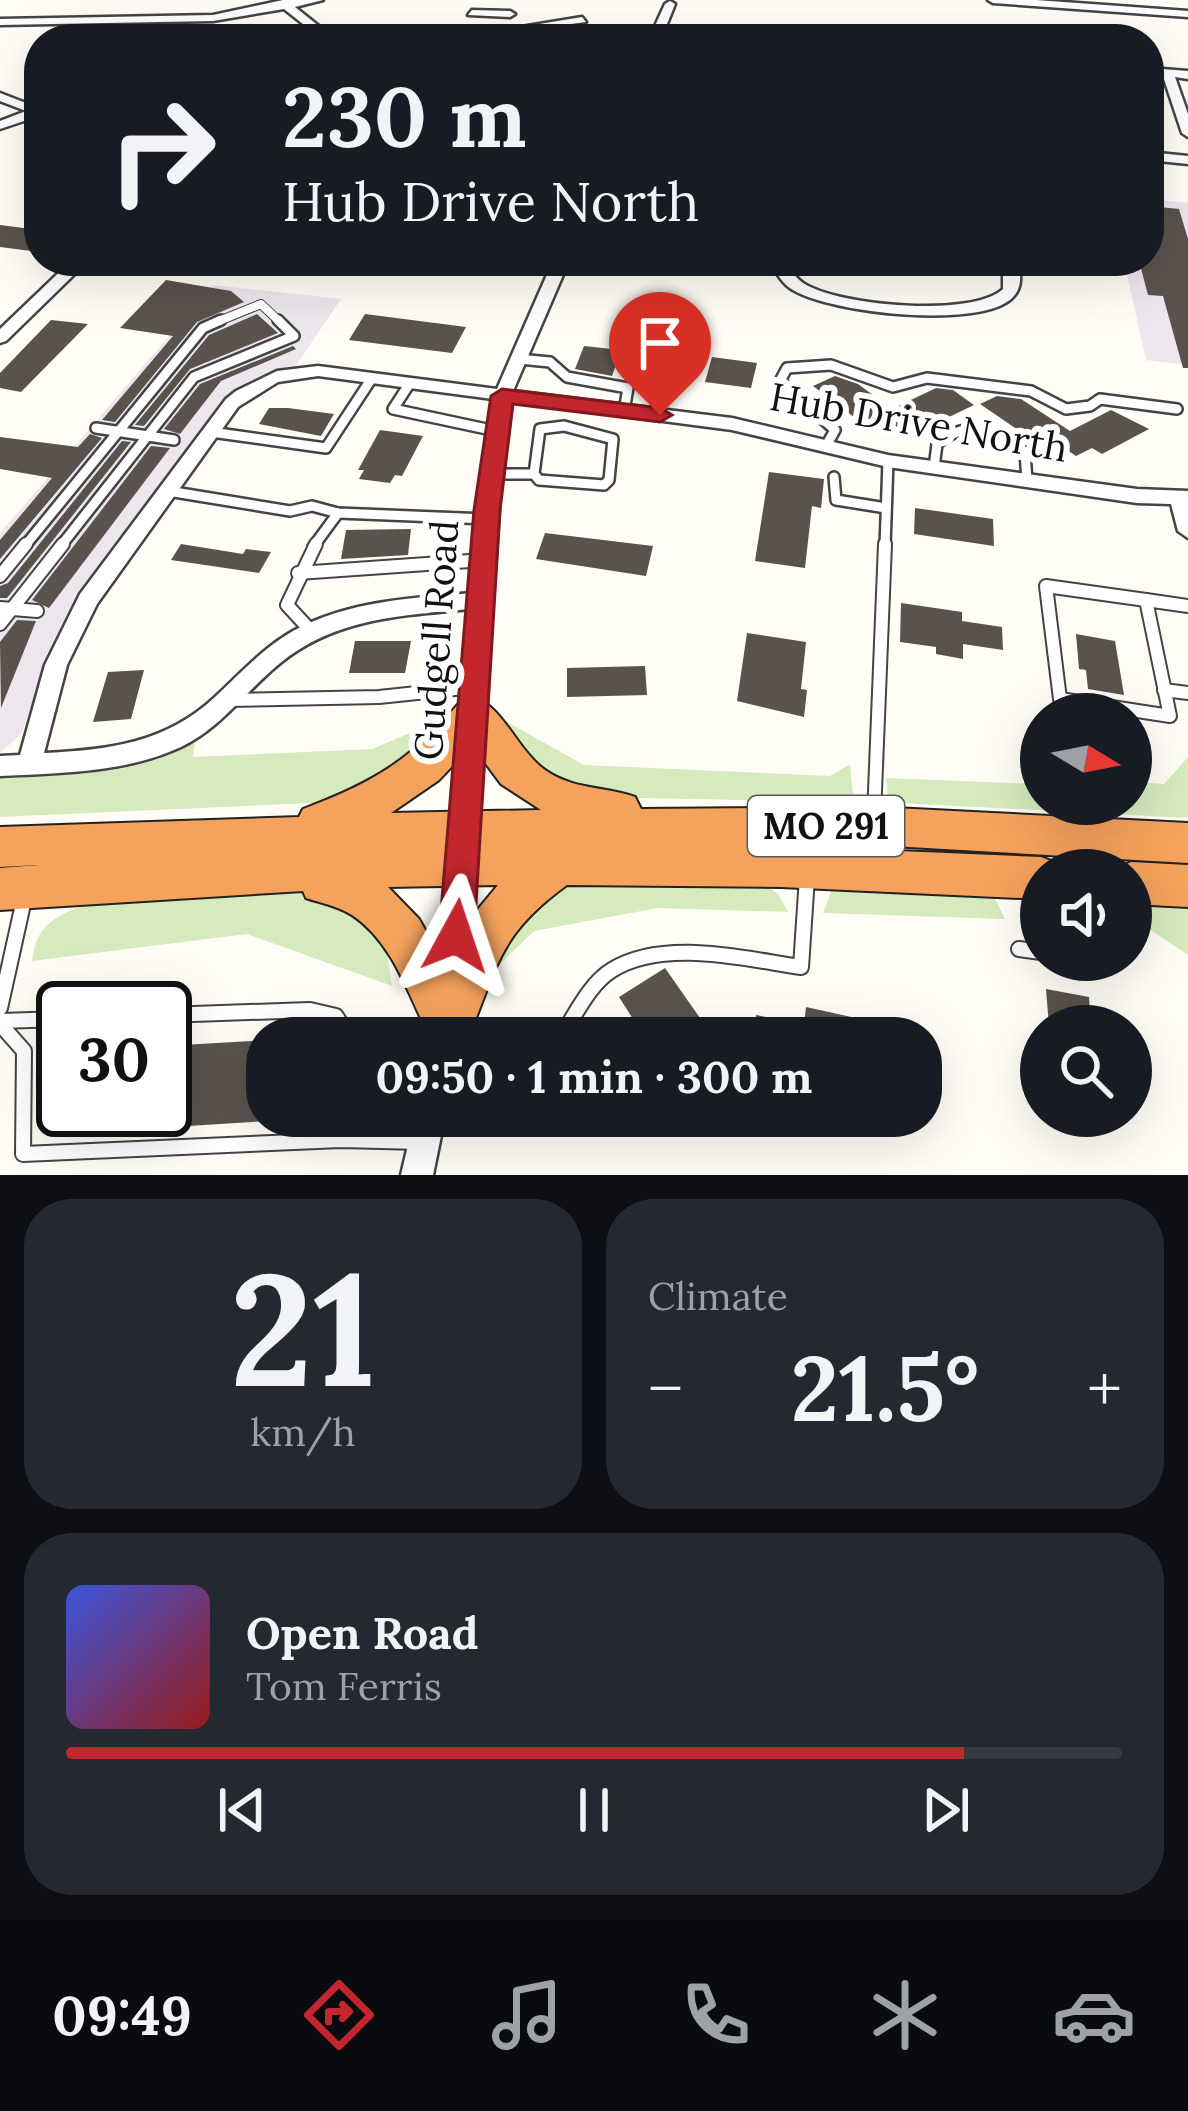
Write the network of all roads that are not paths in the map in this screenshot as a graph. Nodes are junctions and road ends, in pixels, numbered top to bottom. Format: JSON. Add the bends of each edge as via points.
{"nodes":[{"id":1,"x":318,"y":0,"type":"edge"},
{"id":2,"x":993,"y":0,"type":"edge"},
{"id":3,"x":283,"y":3,"type":"edge"},
{"id":4,"x":88,"y":4,"type":"dead end"},
{"id":5,"x":670,"y":4,"type":"dead end"},
{"id":6,"x":1147,"y":5,"type":"edge"},
{"id":7,"x":472,"y":13,"type":"dead end"},
{"id":8,"x":1188,"y":14,"type":"edge"},
{"id":9,"x":166,"y":19,"type":"junction"},
{"id":10,"x":582,"y":20,"type":"dead end"},
{"id":11,"x":75,"y":21,"type":"junction"},
{"id":12,"x":0,"y":22,"type":"edge"},
{"id":13,"x":162,"y":24,"type":"edge"},
{"id":14,"x":310,"y":24,"type":"edge"},
{"id":15,"x":517,"y":24,"type":"edge"},
{"id":16,"x":564,"y":24,"type":"edge"},
{"id":17,"x":662,"y":24,"type":"edge"},
{"id":18,"x":1164,"y":73,"type":"edge"},
{"id":19,"x":1168,"y":73,"type":"junction"},
{"id":20,"x":1188,"y":75,"type":"edge"},
{"id":21,"x":1188,"y":133,"type":"edge"},
{"id":22,"x":64,"y":276,"type":"edge"},
{"id":23,"x":555,"y":276,"type":"edge"},
{"id":24,"x":786,"y":276,"type":"edge"},
{"id":25,"x":1013,"y":276,"type":"edge"},
{"id":26,"x":0,"y":338,"type":"edge"},
{"id":27,"x":519,"y":358,"type":"junction"},
{"id":28,"x":372,"y":378,"type":"junction"},
{"id":29,"x":410,"y":383,"type":"junction"},
{"id":30,"x":502,"y":396,"type":"junction"},
{"id":31,"x":1177,"y":410,"type":"dead end"},
{"id":32,"x":624,"y":411,"type":"junction"},
{"id":33,"x":96,"y":428,"type":"dead end"},
{"id":34,"x":118,"y":431,"type":"junction"},
{"id":35,"x":496,"y":431,"type":"junction"},
{"id":36,"x":212,"y":432,"type":"junction"},
{"id":37,"x":147,"y":436,"type":"junction"},
{"id":38,"x":174,"y":440,"type":"dead end"},
{"id":39,"x":826,"y":446,"type":"junction"},
{"id":40,"x":888,"y":461,"type":"junction"},
{"id":41,"x":934,"y":468,"type":"junction"},
{"id":42,"x":533,"y":473,"type":"junction"},
{"id":43,"x":491,"y":474,"type":"junction"},
{"id":44,"x":834,"y":478,"type":"dead end"},
{"id":45,"x":1027,"y":481,"type":"junction"},
{"id":46,"x":168,"y":491,"type":"junction"},
{"id":47,"x":1184,"y":498,"type":"edge"},
{"id":48,"x":886,"y":508,"type":"junction"},
{"id":49,"x":338,"y":512,"type":"junction"},
{"id":50,"x":487,"y":519,"type":"junction"},
{"id":51,"x":1188,"y":531,"type":"edge"},
{"id":52,"x":484,"y":560,"type":"junction"},
{"id":53,"x":298,"y":573,"type":"junction"},
{"id":54,"x":0,"y":576,"type":"edge"},
{"id":55,"x":482,"y":600,"type":"junction"},
{"id":56,"x":1146,"y":600,"type":"junction"},
{"id":57,"x":1188,"y":606,"type":"edge"},
{"id":58,"x":5,"y":608,"type":"edge"},
{"id":59,"x":38,"y":611,"type":"dead end"},
{"id":60,"x":0,"y":624,"type":"edge"},
{"id":61,"x":312,"y":632,"type":"junction"},
{"id":62,"x":1164,"y":690,"type":"junction"},
{"id":63,"x":1188,"y":693,"type":"edge"},
{"id":64,"x":228,"y":700,"type":"junction"},
{"id":65,"x":476,"y":700,"type":"junction"},
{"id":66,"x":29,"y":764,"type":"junction"},
{"id":67,"x":0,"y":766,"type":"edge"},
{"id":68,"x":874,"y":826,"type":"junction"},
{"id":69,"x":766,"y":827,"type":"junction"},
{"id":70,"x":1188,"y":843,"type":"edge"},
{"id":71,"x":0,"y":847,"type":"edge"},
{"id":72,"x":463,"y":848,"type":"junction"},
{"id":73,"x":254,"y":856,"type":"junction"},
{"id":74,"x":554,"y":867,"type":"junction"},
{"id":75,"x":808,"y":868,"type":"junction"},
{"id":76,"x":1020,"y":877,"type":"edge"},
{"id":77,"x":13,"y":888,"type":"edge"},
{"id":78,"x":0,"y":1008,"type":"edge"},
{"id":79,"x":192,"y":1014,"type":"edge"},
{"id":80,"x":337,"y":1017,"type":"edge"},
{"id":81,"x":441,"y":1017,"type":"edge"},
{"id":82,"x":448,"y":1017,"type":"edge"},
{"id":83,"x":450,"y":1017,"type":"edge"},
{"id":84,"x":576,"y":1017,"type":"edge"},
{"id":85,"x":36,"y":1020,"type":"edge"},
{"id":86,"x":0,"y":1023,"type":"edge"},
{"id":87,"x":341,"y":1137,"type":"edge"},
{"id":88,"x":370,"y":1137,"type":"edge"},
{"id":89,"x":426,"y":1137,"type":"edge"},
{"id":90,"x":341,"y":1141,"type":"junction"},
{"id":91,"x":417,"y":1175,"type":"edge"}],
"edges":[{"from":1,"to":3,"type":"street"},
{"from":2,"to":6,"type":"street"},
{"from":3,"to":9,"type":"street","via":[[235,17]]},
{"from":3,"to":14,"type":"street"},
{"from":4,"to":11,"type":"street"},
{"from":5,"to":17,"type":"street"},
{"from":6,"to":8,"type":"street"},
{"from":7,"to":15,"type":"street","via":[[508,11]]},
{"from":9,"to":11,"type":"street"},
{"from":9,"to":13,"type":"street"},
{"from":10,"to":16,"type":"street"},
{"from":11,"to":12,"type":"street"},
{"from":18,"to":19,"type":"street"},
{"from":19,"to":20,"type":"street"},
{"from":19,"to":21,"type":"street"},
{"from":22,"to":26,"type":"street"},
{"from":23,"to":27,"type":"street","name":"Gudgell Road"},
{"from":24,"to":25,"type":"street","via":[[826,297],[957,311],[1004,298]]},
{"from":27,"to":30,"type":"street","name":"Gudgell Road"},
{"from":27,"to":32,"type":"lane","via":[[628,388]]},
{"from":28,"to":29,"type":"street","name":"Hub Drive North"},
{"from":28,"to":36,"type":"street","name":"Hub Drive North","via":[[319,371],[268,378],[232,404]]},
{"from":28,"to":36,"type":"lane","via":[[326,448]]},
{"from":29,"to":30,"type":"street","name":"Hub Drive North"},
{"from":29,"to":35,"type":"lane","via":[[393,409]]},
{"from":30,"to":32,"type":"street","name":"Hub Drive North"},
{"from":30,"to":35,"type":"street","name":"Gudgell Road"},
{"from":31,"to":39,"type":"lane","via":[[1100,399],[1066,409],[1031,391],[927,378],[893,387],[854,368],[787,368],[780,381],[835,430]]},
{"from":32,"to":39,"type":"street","name":"Hub Drive North"},
{"from":33,"to":34,"type":"lane"},
{"from":34,"to":37,"type":"lane"},
{"from":34,"to":37,"type":"lane","via":[[203,328],[261,304],[294,336],[194,377]]},
{"from":34,"to":54,"type":"lane"},
{"from":35,"to":43,"type":"street","name":"Gudgell Road"},
{"from":36,"to":46,"type":"street","name":"Hub Drive North"},
{"from":37,"to":38,"type":"lane"},
{"from":37,"to":58,"type":"lane"},
{"from":39,"to":40,"type":"street","name":"Hub Drive North"},
{"from":40,"to":41,"type":"street","name":"Hub Drive North"},
{"from":40,"to":48,"type":"lane"},
{"from":41,"to":45,"type":"street","name":"Hub Drive North"},
{"from":41,"to":45,"type":"lane","via":[[937,444],[971,427],[995,431],[1025,452]]},
{"from":42,"to":42,"type":"lane","via":[[540,429],[578,428],[613,440],[604,485]]},
{"from":42,"to":43,"type":"lane"},
{"from":43,"to":50,"type":"street","name":"Gudgell Road"},
{"from":44,"to":48,"type":"lane","via":[[836,500]]},
{"from":45,"to":47,"type":"street","name":"Hub Drive North"},
{"from":46,"to":49,"type":"lane"},
{"from":46,"to":66,"type":"street","name":"Hub Drive North","via":[[88,600],[56,665]]},
{"from":47,"to":51,"type":"street"},
{"from":48,"to":68,"type":"lane"},
{"from":49,"to":50,"type":"lane"},
{"from":49,"to":53,"type":"lane"},
{"from":50,"to":52,"type":"street","name":"Gudgell Road"},
{"from":52,"to":53,"type":"lane"},
{"from":52,"to":55,"type":"street","name":"Gudgell Road"},
{"from":53,"to":61,"type":"lane","via":[[287,605]]},
{"from":55,"to":61,"type":"street","via":[[367,610]]},
{"from":55,"to":65,"type":"street","name":"Gudgell Road"},
{"from":56,"to":57,"type":"lane"},
{"from":56,"to":62,"type":"lane"},
{"from":56,"to":62,"type":"lane","via":[[1046,586],[1060,699],[1170,716]]},
{"from":58,"to":59,"type":"lane"},
{"from":58,"to":60,"type":"lane"},
{"from":61,"to":64,"type":"street","via":[[274,655]]},
{"from":62,"to":63,"type":"lane"},
{"from":64,"to":65,"type":"lane"},
{"from":64,"to":66,"type":"street","via":[[174,740],[121,757]]},
{"from":65,"to":69,"type":"highway","via":[[515,773],[553,799]]},
{"from":65,"to":72,"type":"street","name":"Gudgell Road"},
{"from":65,"to":73,"type":"highway","via":[[423,772],[381,801]]},
{"from":66,"to":67,"type":"street"},
{"from":68,"to":69,"type":"highway","number":"MO 291"},
{"from":68,"to":70,"type":"highway","number":"MO 291"},
{"from":69,"to":72,"type":"highway","number":"MO 291"},
{"from":71,"to":73,"type":"highway","number":"MO 291"},
{"from":72,"to":73,"type":"highway","number":"MO 291"},
{"from":72,"to":74,"type":"highway","number":"MO 291"},
{"from":72,"to":82,"type":"street","name":"Gudgell Road"},
{"from":73,"to":77,"type":"highway","number":"MO 291"},
{"from":73,"to":81,"type":"highway","via":[[375,902],[408,940]]},
{"from":74,"to":75,"type":"highway","number":"MO 291"},
{"from":74,"to":83,"type":"highway","via":[[495,920],[460,978]]},
{"from":75,"to":76,"type":"highway","number":"MO 291"},
{"from":75,"to":84,"type":"lane","via":[[801,967],[667,955],[612,970]]},
{"from":77,"to":78,"type":"lane"},
{"from":79,"to":80,"type":"lane","via":[[310,1010]]},
{"from":85,"to":86,"type":"lane"},
{"from":86,"to":90,"type":"lane","via":[[24,1052],[23,1154]]},
{"from":87,"to":90,"type":"lane"},
{"from":88,"to":90,"type":"lane"},
{"from":89,"to":91,"type":"street"}]}
